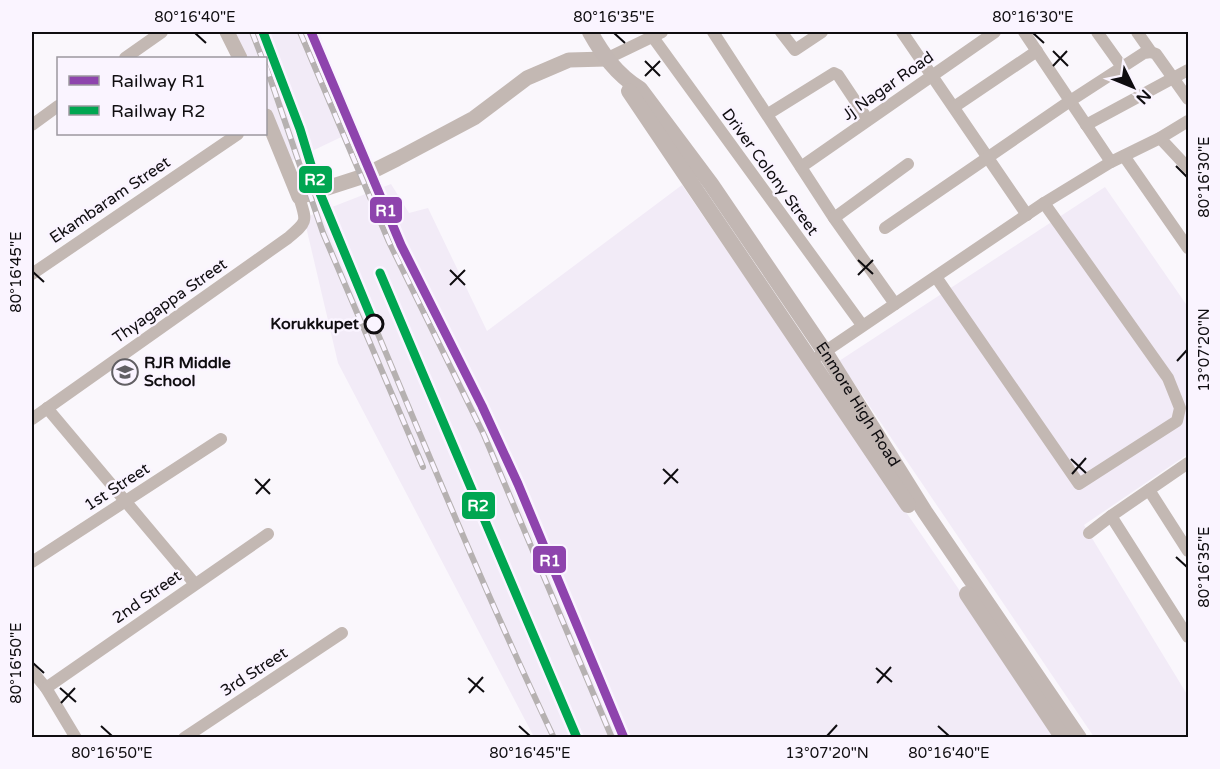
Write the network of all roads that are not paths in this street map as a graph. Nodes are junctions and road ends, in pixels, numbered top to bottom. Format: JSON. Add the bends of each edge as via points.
{"nodes":[{"id":1,"x":162,"y":32,"type":"edge"},
{"id":2,"x":227,"y":32,"type":"edge"},
{"id":3,"x":590,"y":32,"type":"edge"},
{"id":4,"x":713,"y":32,"type":"edge"},
{"id":5,"x":781,"y":32,"type":"edge"},
{"id":6,"x":822,"y":32,"type":"edge"},
{"id":7,"x":902,"y":32,"type":"edge"},
{"id":8,"x":995,"y":32,"type":"edge"},
{"id":9,"x":1024,"y":32,"type":"edge"},
{"id":10,"x":1137,"y":32,"type":"edge"},
{"id":11,"x":1102,"y":33,"type":"edge"},
{"id":12,"x":657,"y":34,"type":"edge"},
{"id":13,"x":979,"y":36,"type":"edge"},
{"id":14,"x":1037,"y":51,"type":"junction"},
{"id":15,"x":1150,"y":52,"type":"junction"},
{"id":16,"x":126,"y":57,"type":"edge"},
{"id":17,"x":240,"y":57,"type":"edge"},
{"id":18,"x":606,"y":59,"type":"junction"},
{"id":19,"x":1122,"y":67,"type":"junction"},
{"id":20,"x":1188,"y":70,"type":"edge"},
{"id":21,"x":932,"y":75,"type":"junction"},
{"id":22,"x":1174,"y":78,"type":"junction"},
{"id":23,"x":1188,"y":99,"type":"edge"},
{"id":24,"x":1070,"y":101,"type":"junction"},
{"id":25,"x":57,"y":107,"type":"edge"},
{"id":26,"x":954,"y":107,"type":"junction"},
{"id":27,"x":768,"y":114,"type":"junction"},
{"id":28,"x":267,"y":118,"type":"edge"},
{"id":29,"x":868,"y":120,"type":"junction"},
{"id":30,"x":1188,"y":121,"type":"edge"},
{"id":31,"x":32,"y":125,"type":"edge"},
{"id":32,"x":1086,"y":125,"type":"junction"},
{"id":33,"x":237,"y":135,"type":"edge"},
{"id":34,"x":1160,"y":138,"type":"junction"},
{"id":35,"x":1124,"y":156,"type":"junction"},
{"id":36,"x":987,"y":157,"type":"junction"},
{"id":37,"x":1111,"y":162,"type":"junction"},
{"id":38,"x":908,"y":164,"type":"dead end"},
{"id":39,"x":801,"y":167,"type":"junction"},
{"id":40,"x":1188,"y":168,"type":"edge"},
{"id":41,"x":299,"y":197,"type":"junction"},
{"id":42,"x":1044,"y":203,"type":"junction"},
{"id":43,"x":1028,"y":215,"type":"junction"},
{"id":44,"x":834,"y":218,"type":"junction"},
{"id":45,"x":885,"y":228,"type":"dead end"},
{"id":46,"x":1188,"y":248,"type":"edge"},
{"id":47,"x":32,"y":274,"type":"edge"},
{"id":48,"x":936,"y":277,"type":"junction"},
{"id":49,"x":895,"y":304,"type":"junction"},
{"id":50,"x":862,"y":325,"type":"junction"},
{"id":51,"x":818,"y":357,"type":"junction"},
{"id":52,"x":47,"y":408,"type":"junction"},
{"id":53,"x":32,"y":419,"type":"edge"},
{"id":54,"x":221,"y":439,"type":"dead end"},
{"id":55,"x":1188,"y":466,"type":"edge"},
{"id":56,"x":1149,"y":490,"type":"junction"},
{"id":57,"x":126,"y":500,"type":"junction"},
{"id":58,"x":1111,"y":516,"type":"junction"},
{"id":59,"x":1089,"y":533,"type":"dead end"},
{"id":60,"x":268,"y":534,"type":"dead end"},
{"id":61,"x":1188,"y":551,"type":"edge"},
{"id":62,"x":32,"y":562,"type":"edge"},
{"id":63,"x":195,"y":584,"type":"junction"},
{"id":64,"x":342,"y":633,"type":"dead end"},
{"id":65,"x":1188,"y":638,"type":"edge"},
{"id":66,"x":32,"y":671,"type":"edge"},
{"id":67,"x":45,"y":688,"type":"junction"},
{"id":68,"x":76,"y":738,"type":"edge"},
{"id":69,"x":184,"y":738,"type":"edge"},
{"id":70,"x":1063,"y":738,"type":"edge"},
{"id":71,"x":1079,"y":738,"type":"edge"}],
"edges":[{"from":1,"to":16,"type":"street"},
{"from":2,"to":17,"type":"street"},
{"from":3,"to":18,"type":"main road","name":"Enmore High Road"},
{"from":4,"to":27,"type":"street"},
{"from":5,"to":6,"type":"street","via":[[795,50]]},
{"from":7,"to":21,"type":"street"},
{"from":8,"to":13,"type":"street","name":"Jj Nagar Road"},
{"from":9,"to":14,"type":"street"},
{"from":10,"to":15,"type":"street"},
{"from":11,"to":19,"type":"street"},
{"from":12,"to":18,"type":"street"},
{"from":12,"to":50,"type":"street","name":"Driver Colony Street","via":[[804,249]]},
{"from":13,"to":21,"type":"street","name":"Jj Nagar Road"},
{"from":14,"to":24,"type":"street"},
{"from":14,"to":26,"type":"street"},
{"from":15,"to":19,"type":"street"},
{"from":15,"to":22,"type":"street","via":[[1156,54]]},
{"from":18,"to":41,"type":"street","via":[[569,60],[527,78],[474,118],[397,159],[361,177]]},
{"from":18,"to":51,"type":"main road","name":"Enmore High Road","via":[[625,80],[629,93]]},
{"from":19,"to":24,"type":"street"},
{"from":20,"to":22,"type":"street"},
{"from":21,"to":26,"type":"street"},
{"from":21,"to":29,"type":"street","name":"Jj Nagar Road"},
{"from":22,"to":23,"type":"street"},
{"from":22,"to":32,"type":"street"},
{"from":24,"to":32,"type":"street"},
{"from":24,"to":36,"type":"street"},
{"from":25,"to":31,"type":"street"},
{"from":26,"to":36,"type":"street"},
{"from":27,"to":29,"type":"street","via":[[834,73]]},
{"from":27,"to":39,"type":"street"},
{"from":28,"to":41,"type":"street"},
{"from":29,"to":39,"type":"street","name":"Jj Nagar Road"},
{"from":30,"to":34,"type":"street"},
{"from":32,"to":37,"type":"street"},
{"from":33,"to":47,"type":"street","name":"Ekambaram Street"},
{"from":34,"to":35,"type":"street"},
{"from":34,"to":40,"type":"street"},
{"from":35,"to":37,"type":"street"},
{"from":35,"to":46,"type":"street"},
{"from":36,"to":43,"type":"street"},
{"from":36,"to":45,"type":"street"},
{"from":37,"to":42,"type":"street"},
{"from":38,"to":44,"type":"street"},
{"from":39,"to":44,"type":"street"},
{"from":41,"to":52,"type":"street","name":"Thyagappa Street","via":[[305,218],[303,225],[288,238]]},
{"from":42,"to":43,"type":"street"},
{"from":42,"to":48,"type":"street","via":[[1168,378],[1180,408],[1177,421],[1079,484]]},
{"from":43,"to":48,"type":"street"},
{"from":44,"to":49,"type":"street"},
{"from":48,"to":49,"type":"street"},
{"from":49,"to":50,"type":"street"},
{"from":50,"to":51,"type":"street"},
{"from":51,"to":70,"type":"main road","name":"Enmore High Road"},
{"from":51,"to":71,"type":"main road","name":"Enmore High Road"},
{"from":52,"to":53,"type":"street","name":"Thyagappa Street"},
{"from":52,"to":57,"type":"street"},
{"from":54,"to":57,"type":"street","name":"1st Street"},
{"from":55,"to":56,"type":"street"},
{"from":56,"to":58,"type":"street"},
{"from":56,"to":61,"type":"street"},
{"from":57,"to":62,"type":"street","name":"1st Street"},
{"from":57,"to":63,"type":"street"},
{"from":58,"to":59,"type":"street"},
{"from":58,"to":65,"type":"street"},
{"from":60,"to":63,"type":"street","name":"2nd Street"},
{"from":63,"to":67,"type":"street","name":"2nd Street"},
{"from":64,"to":69,"type":"street","name":"3rd Street"},
{"from":66,"to":67,"type":"street"},
{"from":67,"to":68,"type":"street"}]}
